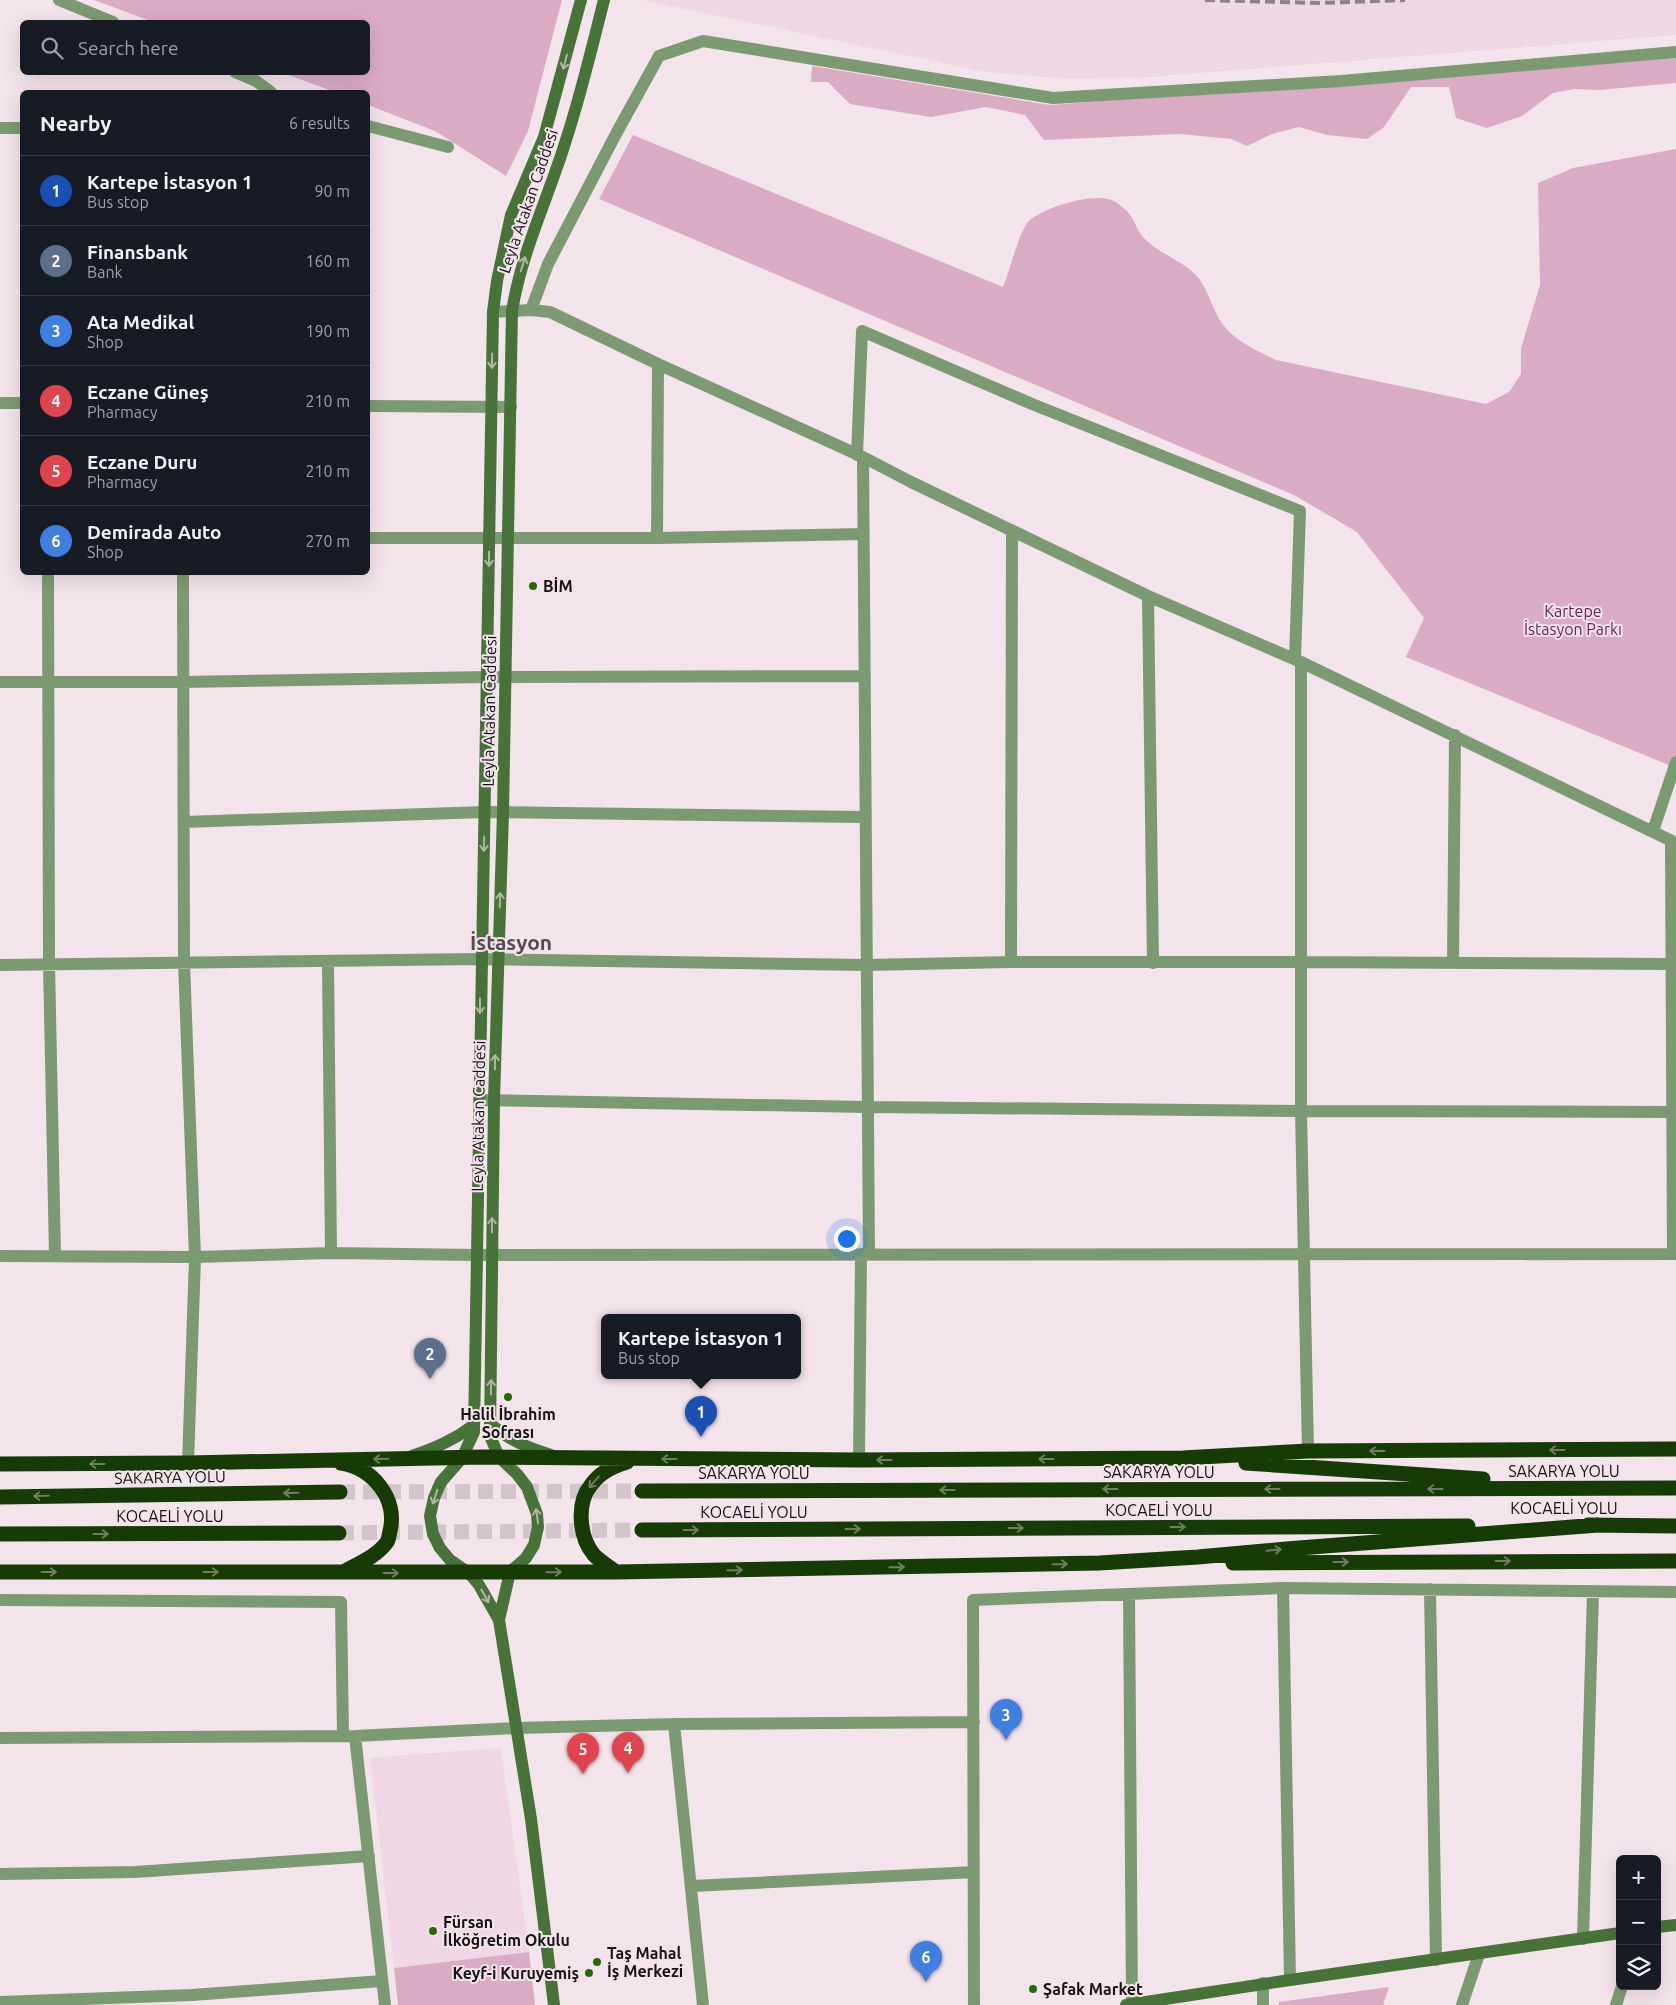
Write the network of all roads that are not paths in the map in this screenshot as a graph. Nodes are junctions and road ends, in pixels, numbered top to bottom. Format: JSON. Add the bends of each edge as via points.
{"nodes":[{"id":1,"x":59,"y":0,"type":"edge"},
{"id":2,"x":581,"y":0,"type":"edge"},
{"id":3,"x":604,"y":0,"type":"edge"},
{"id":4,"x":109,"y":20,"type":"edge"},
{"id":5,"x":1676,"y":52,"type":"edge"},
{"id":6,"x":242,"y":75,"type":"edge"},
{"id":7,"x":268,"y":90,"type":"edge"},
{"id":8,"x":370,"y":127,"type":"edge"},
{"id":9,"x":0,"y":128,"type":"edge"},
{"id":10,"x":20,"y":128,"type":"edge"},
{"id":11,"x":448,"y":147,"type":"dead end"},
{"id":12,"x":531,"y":310,"type":"junction"},
{"id":13,"x":512,"y":311,"type":"junction"},
{"id":14,"x":493,"y":312,"type":"junction"},
{"id":15,"x":658,"y":364,"type":"junction"},
{"id":16,"x":0,"y":403,"type":"edge"},
{"id":17,"x":20,"y":403,"type":"edge"},
{"id":18,"x":370,"y":406,"type":"edge"},
{"id":19,"x":492,"y":407,"type":"junction"},
{"id":20,"x":511,"y":407,"type":"junction"},
{"id":21,"x":860,"y":456,"type":"junction"},
{"id":22,"x":1012,"y":531,"type":"junction"},
{"id":23,"x":863,"y":534,"type":"junction"},
{"id":24,"x":489,"y":537,"type":"junction"},
{"id":25,"x":509,"y":537,"type":"junction"},
{"id":26,"x":370,"y":538,"type":"edge"},
{"id":27,"x":657,"y":538,"type":"junction"},
{"id":28,"x":48,"y":575,"type":"edge"},
{"id":29,"x":183,"y":575,"type":"edge"},
{"id":30,"x":1148,"y":596,"type":"junction"},
{"id":31,"x":1298,"y":661,"type":"junction"},
{"id":32,"x":864,"y":676,"type":"junction"},
{"id":33,"x":488,"y":677,"type":"junction"},
{"id":34,"x":506,"y":677,"type":"junction"},
{"id":35,"x":0,"y":682,"type":"edge"},
{"id":36,"x":49,"y":682,"type":"junction"},
{"id":37,"x":183,"y":682,"type":"junction"},
{"id":38,"x":1454,"y":735,"type":"junction"},
{"id":39,"x":1676,"y":762,"type":"edge"},
{"id":40,"x":485,"y":812,"type":"junction"},
{"id":41,"x":503,"y":813,"type":"junction"},
{"id":42,"x":865,"y":817,"type":"junction"},
{"id":43,"x":184,"y":822,"type":"junction"},
{"id":44,"x":1653,"y":831,"type":"junction"},
{"id":45,"x":1674,"y":842,"type":"edge"},
{"id":46,"x":480,"y":959,"type":"junction"},
{"id":47,"x":498,"y":960,"type":"junction"},
{"id":48,"x":328,"y":962,"type":"junction"},
{"id":49,"x":1010,"y":962,"type":"junction"},
{"id":50,"x":1301,"y":962,"type":"junction"},
{"id":51,"x":184,"y":963,"type":"junction"},
{"id":52,"x":1153,"y":963,"type":"junction"},
{"id":53,"x":1453,"y":963,"type":"junction"},
{"id":54,"x":50,"y":964,"type":"junction"},
{"id":55,"x":1671,"y":964,"type":"junction"},
{"id":56,"x":0,"y":965,"type":"edge"},
{"id":57,"x":866,"y":965,"type":"junction"},
{"id":58,"x":479,"y":1100,"type":"junction"},
{"id":59,"x":494,"y":1100,"type":"junction"},
{"id":60,"x":867,"y":1107,"type":"junction"},
{"id":61,"x":1301,"y":1111,"type":"junction"},
{"id":62,"x":1672,"y":1112,"type":"junction"},
{"id":63,"x":331,"y":1253,"type":"junction"},
{"id":64,"x":865,"y":1254,"type":"junction"},
{"id":65,"x":1304,"y":1254,"type":"junction"},
{"id":66,"x":1675,"y":1254,"type":"edge"},
{"id":67,"x":476,"y":1255,"type":"junction"},
{"id":68,"x":492,"y":1255,"type":"junction"},
{"id":69,"x":0,"y":1256,"type":"edge"},
{"id":70,"x":55,"y":1256,"type":"junction"},
{"id":71,"x":195,"y":1257,"type":"junction"},
{"id":72,"x":474,"y":1429,"type":"junction"},
{"id":73,"x":490,"y":1430,"type":"junction"},
{"id":74,"x":1676,"y":1449,"type":"edge"},
{"id":75,"x":1587,"y":1450,"type":"junction"},
{"id":76,"x":1308,"y":1452,"type":"junction"},
{"id":77,"x":499,"y":1457,"type":"junction"},
{"id":78,"x":1676,"y":1457,"type":"edge"},
{"id":79,"x":404,"y":1458,"type":"junction"},
{"id":80,"x":462,"y":1458,"type":"junction"},
{"id":81,"x":561,"y":1458,"type":"junction"},
{"id":82,"x":1182,"y":1458,"type":"junction"},
{"id":83,"x":636,"y":1459,"type":"junction"},
{"id":84,"x":315,"y":1460,"type":"junction"},
{"id":85,"x":859,"y":1460,"type":"junction"},
{"id":86,"x":188,"y":1463,"type":"junction"},
{"id":87,"x":0,"y":1464,"type":"edge"},
{"id":88,"x":1609,"y":1488,"type":"junction"},
{"id":89,"x":1676,"y":1488,"type":"edge"},
{"id":90,"x":642,"y":1491,"type":"tunnel mouth"},
{"id":91,"x":340,"y":1492,"type":"tunnel mouth"},
{"id":92,"x":0,"y":1497,"type":"edge"},
{"id":93,"x":1598,"y":1525,"type":"junction"},
{"id":94,"x":1676,"y":1526,"type":"edge"},
{"id":95,"x":642,"y":1530,"type":"tunnel mouth"},
{"id":96,"x":340,"y":1533,"type":"tunnel mouth"},
{"id":97,"x":0,"y":1534,"type":"edge"},
{"id":98,"x":1676,"y":1560,"type":"edge"},
{"id":99,"x":1099,"y":1563,"type":"junction"},
{"id":100,"x":0,"y":1572,"type":"edge"},
{"id":101,"x":342,"y":1572,"type":"junction"},
{"id":102,"x":510,"y":1572,"type":"junction"},
{"id":103,"x":616,"y":1572,"type":"junction"},
{"id":104,"x":469,"y":1573,"type":"junction"},
{"id":105,"x":1284,"y":1588,"type":"junction"},
{"id":106,"x":1430,"y":1589,"type":"junction"},
{"id":107,"x":1593,"y":1592,"type":"junction"},
{"id":108,"x":1676,"y":1592,"type":"edge"},
{"id":109,"x":1129,"y":1594,"type":"junction"},
{"id":110,"x":0,"y":1600,"type":"edge"},
{"id":111,"x":499,"y":1620,"type":"junction"},
{"id":112,"x":974,"y":1722,"type":"junction"},
{"id":113,"x":674,"y":1724,"type":"junction"},
{"id":114,"x":517,"y":1728,"type":"junction"},
{"id":115,"x":349,"y":1736,"type":"junction"},
{"id":116,"x":0,"y":1738,"type":"edge"},
{"id":117,"x":369,"y":1856,"type":"junction"},
{"id":118,"x":974,"y":1872,"type":"junction"},
{"id":119,"x":0,"y":1874,"type":"edge"},
{"id":120,"x":692,"y":1886,"type":"junction"},
{"id":121,"x":1676,"y":1925,"type":"edge"},
{"id":122,"x":1661,"y":1927,"type":"edge"},
{"id":123,"x":1616,"y":1934,"type":"edge"},
{"id":124,"x":1583,"y":1939,"type":"junction"},
{"id":125,"x":1479,"y":1954,"type":"junction"},
{"id":126,"x":1436,"y":1960,"type":"junction"},
{"id":127,"x":1290,"y":1980,"type":"junction"},
{"id":128,"x":382,"y":1981,"type":"junction"},
{"id":129,"x":1263,"y":1983,"type":"junction"},
{"id":130,"x":1621,"y":1990,"type":"edge"},
{"id":131,"x":0,"y":2002,"type":"edge"},
{"id":132,"x":1129,"y":2004,"type":"edge"},
{"id":133,"x":385,"y":2005,"type":"edge"},
{"id":134,"x":554,"y":2005,"type":"edge"},
{"id":135,"x":703,"y":2005,"type":"edge"},
{"id":136,"x":974,"y":2005,"type":"edge"},
{"id":137,"x":1262,"y":2005,"type":"edge"},
{"id":138,"x":1462,"y":2005,"type":"edge"},
{"id":139,"x":1616,"y":2005,"type":"edge"}],
"edges":[{"from":1,"to":4,"type":"street"},
{"from":2,"to":14,"type":"main road","name":"Leyla Atakan Caddesi","one_way":true,"via":[[544,137],[511,215],[496,281]]},
{"from":13,"to":3,"type":"main road","name":"Leyla Atakan Caddesi","one_way":true,"via":[[534,227],[566,141]]},
{"from":5,"to":12,"type":"street","via":[[1341,81],[1053,98],[703,40],[660,56],[616,132],[548,264]]},
{"from":6,"to":7,"type":"street"},
{"from":8,"to":11,"type":"street"},
{"from":9,"to":10,"type":"street"},
{"from":12,"to":13,"type":"street"},
{"from":12,"to":15,"type":"street","via":[[550,312]]},
{"from":13,"to":14,"type":"street"},
{"from":13,"to":20,"type":"main road","name":"Leyla Atakan Caddesi"},
{"from":14,"to":19,"type":"main road","name":"Leyla Atakan Caddesi","one_way":true},
{"from":15,"to":21,"type":"street"},
{"from":15,"to":27,"type":"street"},
{"from":16,"to":17,"type":"street"},
{"from":18,"to":19,"type":"street"},
{"from":19,"to":20,"type":"street"},
{"from":19,"to":24,"type":"main road","name":"Leyla Atakan Caddesi"},
{"from":20,"to":25,"type":"main road","name":"Leyla Atakan Caddesi"},
{"from":21,"to":22,"type":"street"},
{"from":21,"to":23,"type":"street"},
{"from":21,"to":31,"type":"street","via":[[862,331],[1032,404],[1300,511]]},
{"from":22,"to":30,"type":"street"},
{"from":22,"to":49,"type":"street"},
{"from":23,"to":27,"type":"street"},
{"from":23,"to":32,"type":"street"},
{"from":24,"to":25,"type":"street"},
{"from":24,"to":26,"type":"street"},
{"from":24,"to":33,"type":"main road","name":"Leyla Atakan Caddesi","one_way":true},
{"from":25,"to":27,"type":"street"},
{"from":25,"to":34,"type":"main road","name":"Leyla Atakan Caddesi"},
{"from":28,"to":36,"type":"street"},
{"from":29,"to":37,"type":"street"},
{"from":30,"to":31,"type":"street"},
{"from":30,"to":52,"type":"street"},
{"from":31,"to":38,"type":"street"},
{"from":31,"to":50,"type":"street"},
{"from":32,"to":34,"type":"street"},
{"from":32,"to":42,"type":"street"},
{"from":33,"to":34,"type":"street"},
{"from":33,"to":37,"type":"street"},
{"from":33,"to":40,"type":"main road","name":"Leyla Atakan Caddesi"},
{"from":34,"to":41,"type":"main road","name":"Leyla Atakan Caddesi"},
{"from":35,"to":36,"type":"street"},
{"from":36,"to":37,"type":"street"},
{"from":36,"to":54,"type":"street"},
{"from":37,"to":43,"type":"street"},
{"from":38,"to":44,"type":"street"},
{"from":38,"to":53,"type":"street"},
{"from":39,"to":44,"type":"street"},
{"from":40,"to":41,"type":"street"},
{"from":40,"to":43,"type":"street"},
{"from":40,"to":46,"type":"main road","name":"Leyla Atakan Caddesi","one_way":true},
{"from":41,"to":42,"type":"street"},
{"from":47,"to":41,"type":"main road","name":"Leyla Atakan Caddesi","one_way":true},
{"from":42,"to":57,"type":"street"},
{"from":43,"to":51,"type":"street"},
{"from":44,"to":45,"type":"street"},
{"from":45,"to":55,"type":"street"},
{"from":46,"to":47,"type":"street"},
{"from":46,"to":48,"type":"street"},
{"from":46,"to":58,"type":"main road","name":"Leyla Atakan Caddesi","one_way":true},
{"from":47,"to":57,"type":"street"},
{"from":59,"to":47,"type":"main road","name":"Leyla Atakan Caddesi","one_way":true},
{"from":48,"to":51,"type":"street"},
{"from":48,"to":63,"type":"street"},
{"from":49,"to":52,"type":"street"},
{"from":49,"to":57,"type":"street"},
{"from":50,"to":52,"type":"street"},
{"from":50,"to":53,"type":"street"},
{"from":50,"to":61,"type":"street"},
{"from":51,"to":54,"type":"street"},
{"from":51,"to":71,"type":"street"},
{"from":53,"to":55,"type":"street"},
{"from":54,"to":56,"type":"street"},
{"from":54,"to":70,"type":"street"},
{"from":55,"to":62,"type":"street"},
{"from":57,"to":60,"type":"street"},
{"from":58,"to":59,"type":"street"},
{"from":58,"to":67,"type":"main road","name":"Leyla Atakan Caddesi"},
{"from":59,"to":60,"type":"street"},
{"from":68,"to":59,"type":"main road","name":"Leyla Atakan Caddesi","one_way":true},
{"from":60,"to":61,"type":"street"},
{"from":60,"to":64,"type":"street"},
{"from":61,"to":62,"type":"street"},
{"from":61,"to":65,"type":"street"},
{"from":62,"to":66,"type":"street"},
{"from":63,"to":67,"type":"street"},
{"from":63,"to":71,"type":"street"},
{"from":64,"to":65,"type":"street"},
{"from":64,"to":68,"type":"street"},
{"from":64,"to":85,"type":"street"},
{"from":65,"to":66,"type":"street"},
{"from":65,"to":76,"type":"street"},
{"from":67,"to":68,"type":"street"},
{"from":67,"to":72,"type":"main road","name":"Leyla Atakan Caddesi"},
{"from":73,"to":68,"type":"main road","name":"Leyla Atakan Caddesi","one_way":true},
{"from":69,"to":70,"type":"street"},
{"from":70,"to":71,"type":"street"},
{"from":71,"to":86,"type":"street"},
{"from":72,"to":79,"type":"main road","via":[[439,1447]]},
{"from":72,"to":80,"type":"main road"},
{"from":73,"to":77,"type":"main road"},
{"from":73,"to":81,"type":"main road","via":[[522,1446]]},
{"from":74,"to":75,"type":"highway"},
{"from":75,"to":76,"type":"highway","one_way":true},
{"from":75,"to":78,"type":"highway"},
{"from":76,"to":82,"type":"highway"},
{"from":77,"to":80,"type":"highway"},
{"from":77,"to":81,"type":"highway"},
{"from":102,"to":77,"type":"main road","one_way":true,"via":[[526,1558],[534,1545],[537,1514],[527,1487]]},
{"from":79,"to":80,"type":"highway"},
{"from":79,"to":84,"type":"highway","one_way":true},
{"from":80,"to":104,"type":"main road","one_way":true,"via":[[441,1482],[430,1516],[433,1534],[440,1548],[450,1560]]},
{"from":81,"to":83,"type":"highway"},
{"from":82,"to":85,"type":"highway","one_way":true},
{"from":82,"to":88,"type":"highway"},
{"from":85,"to":83,"type":"highway","one_way":true},
{"from":83,"to":103,"type":"highway","one_way":true,"via":[[612,1467],[597,1477],[584,1497],[582,1526],[587,1542],[594,1555]]},
{"from":84,"to":86,"type":"highway"},
{"from":84,"to":101,"type":"highway","via":[[350,1464],[382,1487],[389,1500],[392,1524],[388,1540],[368,1560]]},
{"from":86,"to":87,"type":"highway","one_way":true},
{"from":88,"to":89,"type":"highway","name":"SAKARYA YOLU"},
{"from":88,"to":90,"type":"highway","name":"SAKARYA YOLU","one_way":true},
{"from":91,"to":92,"type":"highway","name":"SAKARYA YOLU","one_way":true},
{"from":93,"to":94,"type":"highway","name":"KOCAELİ YOLU"},
{"from":95,"to":93,"type":"highway","name":"KOCAELİ YOLU","one_way":true},
{"from":99,"to":93,"type":"highway","one_way":true},
{"from":97,"to":96,"type":"highway","name":"KOCAELİ YOLU","one_way":true},
{"from":99,"to":98,"type":"highway","one_way":true},
{"from":103,"to":99,"type":"highway","one_way":true},
{"from":100,"to":101,"type":"highway","one_way":true},
{"from":101,"to":104,"type":"highway","one_way":true},
{"from":102,"to":103,"type":"highway","one_way":true},
{"from":102,"to":104,"type":"highway"},
{"from":102,"to":111,"type":"main road"},
{"from":104,"to":111,"type":"main road","one_way":true,"via":[[479,1584]]},
{"from":105,"to":106,"type":"street"},
{"from":105,"to":109,"type":"street"},
{"from":105,"to":127,"type":"street"},
{"from":106,"to":107,"type":"street"},
{"from":106,"to":126,"type":"street"},
{"from":107,"to":108,"type":"street"},
{"from":107,"to":124,"type":"street"},
{"from":109,"to":112,"type":"street","via":[[973,1600]]},
{"from":109,"to":132,"type":"street"},
{"from":110,"to":115,"type":"street","via":[[341,1602]]},
{"from":111,"to":114,"type":"main road"},
{"from":112,"to":113,"type":"street"},
{"from":112,"to":118,"type":"street"},
{"from":113,"to":114,"type":"street"},
{"from":113,"to":120,"type":"street"},
{"from":114,"to":115,"type":"street"},
{"from":114,"to":134,"type":"main road"},
{"from":115,"to":116,"type":"street"},
{"from":115,"to":117,"type":"street"},
{"from":117,"to":119,"type":"street","via":[[134,1872]]},
{"from":117,"to":128,"type":"street"},
{"from":118,"to":120,"type":"street"},
{"from":118,"to":136,"type":"street"},
{"from":120,"to":135,"type":"street"},
{"from":121,"to":122,"type":"main road"},
{"from":123,"to":124,"type":"main road"},
{"from":124,"to":125,"type":"main road"},
{"from":125,"to":126,"type":"main road"},
{"from":125,"to":138,"type":"street"},
{"from":126,"to":127,"type":"main road"},
{"from":127,"to":129,"type":"main road"},
{"from":128,"to":131,"type":"street","via":[[192,1994]]},
{"from":128,"to":133,"type":"street"},
{"from":129,"to":132,"type":"main road"},
{"from":129,"to":137,"type":"street"},
{"from":130,"to":139,"type":"street"}]}
